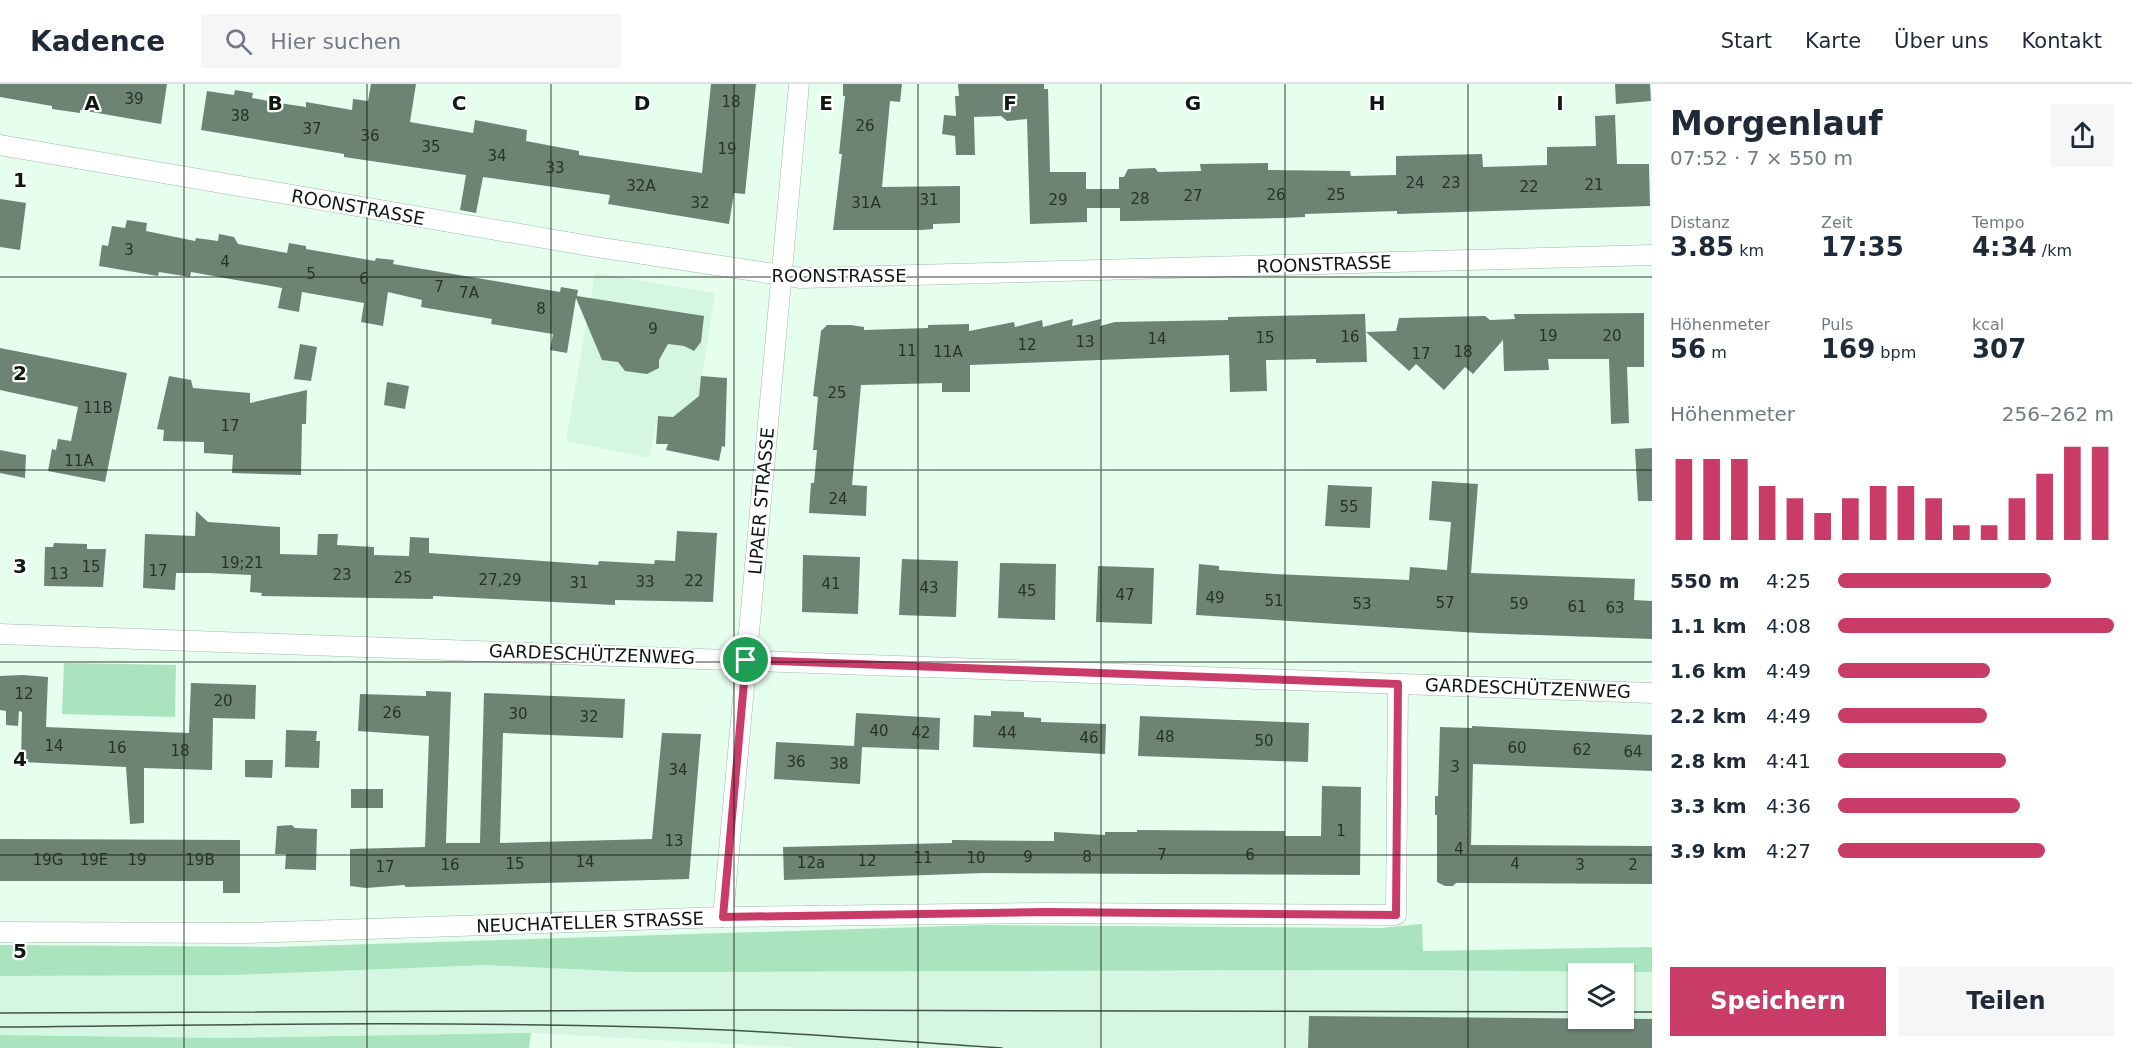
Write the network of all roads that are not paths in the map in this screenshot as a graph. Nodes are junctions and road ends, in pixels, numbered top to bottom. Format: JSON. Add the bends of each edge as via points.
{"nodes":[{"id":1,"x":799,"y":84,"type":"edge"},
{"id":2,"x":0,"y":145,"type":"edge"},
{"id":3,"x":1652,"y":255,"type":"edge"},
{"id":4,"x":782,"y":276,"type":"junction"},
{"id":5,"x":0,"y":634,"type":"edge"},
{"id":6,"x":746,"y":660,"type":"junction"},
{"id":7,"x":1398,"y":684,"type":"junction"},
{"id":8,"x":1652,"y":693,"type":"edge"},
{"id":9,"x":723,"y":917,"type":"junction"},
{"id":10,"x":0,"y":932,"type":"edge"}],
"edges":[{"from":1,"to":4,"type":"street","name":"LIPAER STRASSE"},
{"from":2,"to":4,"type":"street","name":"ROONSTRASSE"},
{"from":3,"to":4,"type":"street","name":"ROONSTRASSE","via":[[801,279]]},
{"from":4,"to":6,"type":"street","name":"LIPAER STRASSE"},
{"from":5,"to":6,"type":"street","name":"GARDESCHÜTZENWEG"},
{"from":6,"to":7,"type":"street","name":"GARDESCHÜTZENWEG"},
{"from":6,"to":9,"type":"street","name":"LIPAER STRASSE"},
{"from":7,"to":8,"type":"street","name":"GARDESCHÜTZENWEG"},
{"from":7,"to":9,"type":"street","name":"NEUCHATELLER STRASSE","via":[[1396,915],[1045,912]]},
{"from":9,"to":10,"type":"street","name":"NEUCHATELLER STRASSE","via":[[262,933]]}]}
